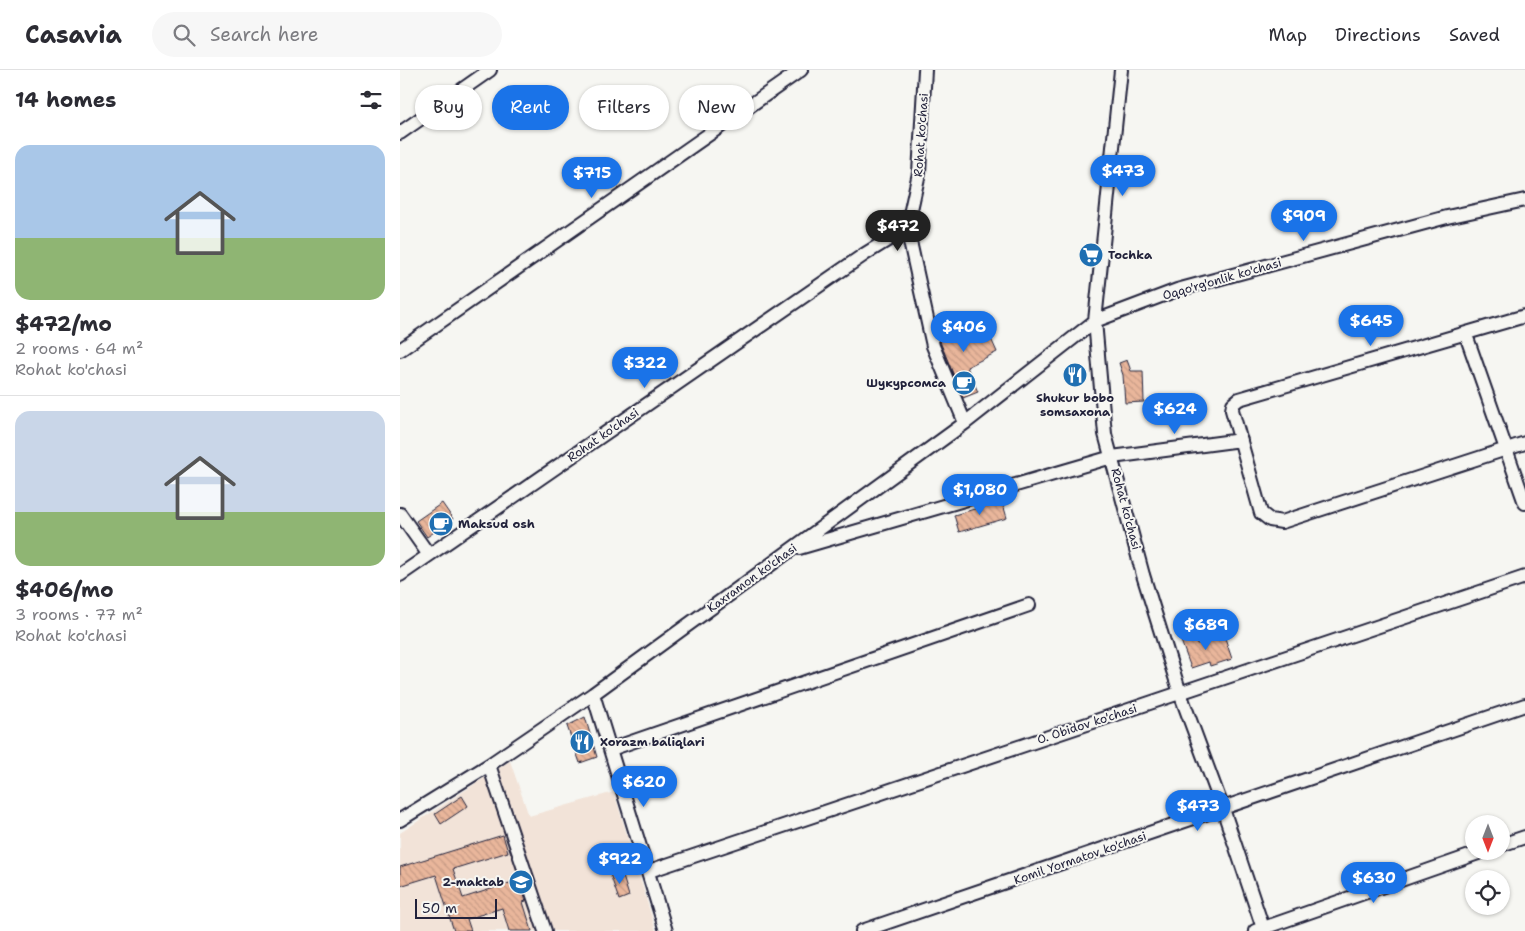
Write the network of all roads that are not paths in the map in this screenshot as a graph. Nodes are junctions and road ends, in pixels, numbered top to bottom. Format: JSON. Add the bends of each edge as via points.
{"nodes":[{"id":1,"x":490,"y":70,"type":"edge"},
{"id":2,"x":801,"y":70,"type":"edge"},
{"id":3,"x":925,"y":70,"type":"edge"},
{"id":4,"x":1122,"y":70,"type":"edge"},
{"id":5,"x":400,"y":133,"type":"edge"},
{"id":6,"x":1525,"y":200,"type":"edge"},
{"id":7,"x":907,"y":228,"type":"junction"},
{"id":8,"x":1525,"y":316,"type":"edge"},
{"id":9,"x":1095,"y":321,"type":"junction"},
{"id":10,"x":1466,"y":335,"type":"junction"},
{"id":11,"x":400,"y":350,"type":"edge"},
{"id":12,"x":965,"y":423,"type":"junction"},
{"id":13,"x":1241,"y":440,"type":"junction"},
{"id":14,"x":1525,"y":443,"type":"edge"},
{"id":15,"x":1506,"y":449,"type":"junction"},
{"id":16,"x":1112,"y":457,"type":"junction"},
{"id":17,"x":1525,"y":503,"type":"edge"},
{"id":18,"x":400,"y":514,"type":"edge"},
{"id":19,"x":789,"y":551,"type":"junction"},
{"id":20,"x":429,"y":555,"type":"junction"},
{"id":21,"x":400,"y":575,"type":"edge"},
{"id":22,"x":1525,"y":577,"type":"edge"},
{"id":23,"x":1029,"y":605,"type":"dead end"},
{"id":24,"x":1180,"y":693,"type":"junction"},
{"id":25,"x":593,"y":694,"type":"junction"},
{"id":26,"x":1525,"y":705,"type":"edge"},
{"id":27,"x":611,"y":749,"type":"junction"},
{"id":28,"x":488,"y":765,"type":"junction"},
{"id":29,"x":1223,"y":810,"type":"junction"},
{"id":30,"x":400,"y":820,"type":"edge"},
{"id":31,"x":1525,"y":837,"type":"edge"},
{"id":32,"x":1510,"y":842,"type":"edge"},
{"id":33,"x":1465,"y":858,"type":"edge"},
{"id":34,"x":649,"y":871,"type":"junction"},
{"id":35,"x":1260,"y":930,"type":"edge"},
{"id":36,"x":545,"y":931,"type":"edge"},
{"id":37,"x":666,"y":931,"type":"edge"},
{"id":38,"x":862,"y":931,"type":"edge"}],
"edges":[{"from":1,"to":5,"type":"street"},
{"from":2,"to":11,"type":"street"},
{"from":3,"to":7,"type":"street","name":"Rohat ko'chasi","via":[[919,173]]},
{"from":4,"to":9,"type":"street","name":"Rohat ko'chasi"},
{"from":6,"to":9,"type":"street","name":"Oqqo'rg'onlik ko'chasi","via":[[1437,220],[1177,290]]},
{"from":7,"to":12,"type":"street","name":"Rohat ko'chasi","via":[[933,346]]},
{"from":7,"to":20,"type":"street","name":"Rohat ko'chasi"},
{"from":8,"to":10,"type":"street"},
{"from":9,"to":12,"type":"street","name":"Kaxramon ko'chasi"},
{"from":9,"to":16,"type":"street","name":"Rohat ko'chasi","via":[[1105,434]]},
{"from":10,"to":13,"type":"street","via":[[1238,399],[1232,410]]},
{"from":10,"to":15,"type":"street"},
{"from":12,"to":19,"type":"street","name":"Kaxramon ko'chasi"},
{"from":13,"to":15,"type":"street","via":[[1261,513],[1270,520],[1282,522]]},
{"from":13,"to":16,"type":"street"},
{"from":14,"to":15,"type":"street"},
{"from":15,"to":17,"type":"street"},
{"from":16,"to":19,"type":"street"},
{"from":16,"to":24,"type":"street","name":"Rohat ko'chasi","via":[[1143,575]]},
{"from":18,"to":20,"type":"street"},
{"from":19,"to":25,"type":"street","name":"Kaxramon ko'chasi"},
{"from":20,"to":21,"type":"street","name":"Rohat ko'chasi"},
{"from":22,"to":24,"type":"street","name":"O. Obidov ko'chasi"},
{"from":23,"to":27,"type":"street"},
{"from":24,"to":29,"type":"street","name":"Rohat ko'chasi"},
{"from":24,"to":34,"type":"street","name":"O. Obidov ko'chasi"},
{"from":25,"to":27,"type":"street"},
{"from":25,"to":28,"type":"street","name":"Kaxramon ko'chasi"},
{"from":26,"to":29,"type":"street","name":"Komil Yormatov ko'chasi"},
{"from":27,"to":34,"type":"street"},
{"from":28,"to":30,"type":"street","name":"Kaxramon ko'chasi"},
{"from":28,"to":36,"type":"street"},
{"from":29,"to":35,"type":"street","name":"Rohat ko'chasi"},
{"from":29,"to":38,"type":"street","name":"Komil Yormatov ko'chasi"},
{"from":31,"to":32,"type":"street"},
{"from":33,"to":35,"type":"street"},
{"from":34,"to":37,"type":"street"}]}
